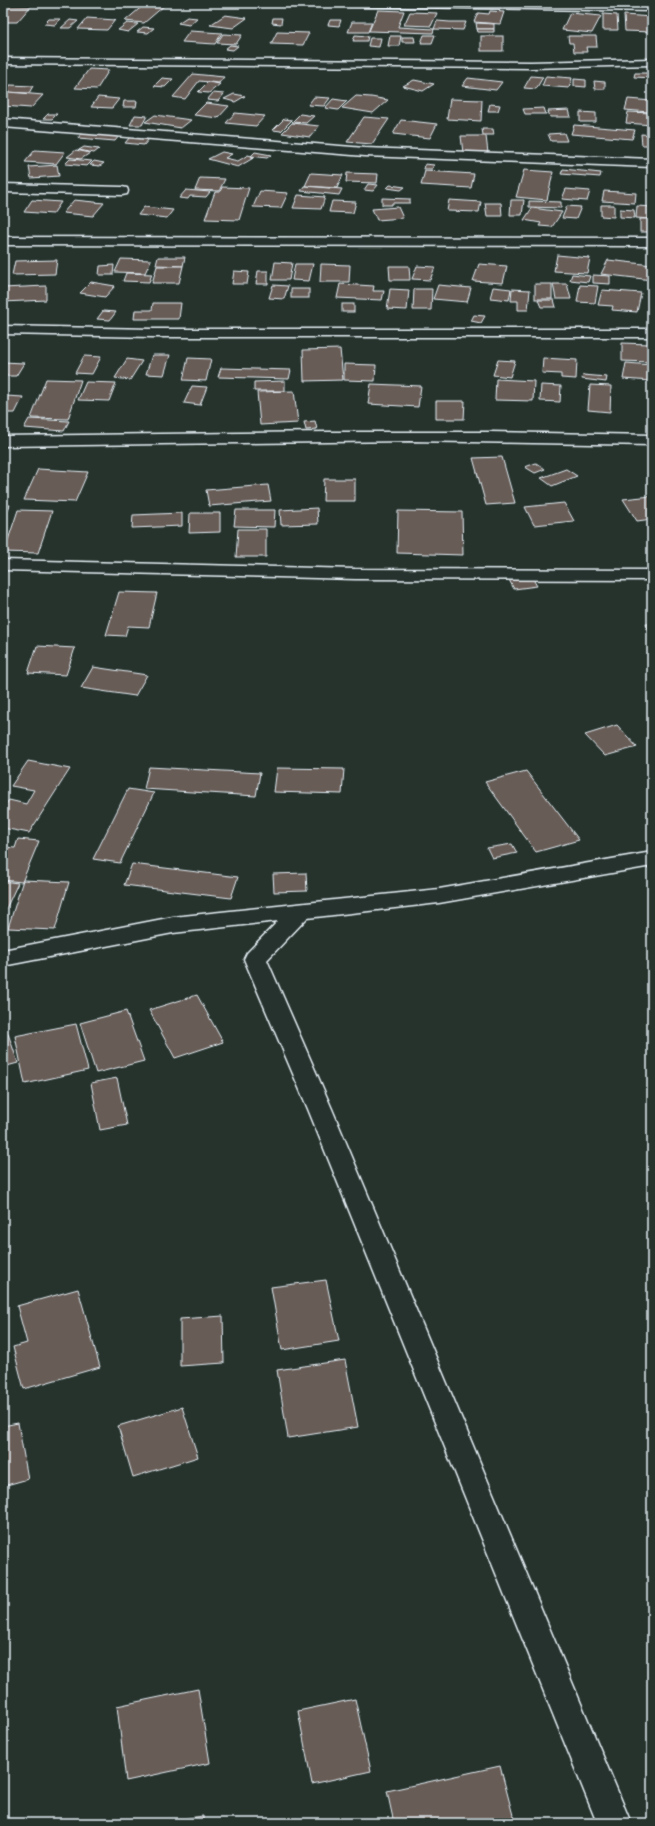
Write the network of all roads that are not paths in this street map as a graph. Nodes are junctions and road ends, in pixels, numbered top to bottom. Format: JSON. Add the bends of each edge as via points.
{"nodes":[{"id":1,"x":349,"y":3,"type":"edge"},
{"id":2,"x":652,"y":8,"type":"edge"},
{"id":3,"x":3,"y":61,"type":"edge"},
{"id":4,"x":652,"y":62,"type":"edge"},
{"id":5,"x":3,"y":123,"type":"edge"},
{"id":6,"x":652,"y":164,"type":"edge"},
{"id":7,"x":3,"y":188,"type":"edge"},
{"id":8,"x":122,"y":191,"type":"dead end"},
{"id":9,"x":3,"y":241,"type":"edge"},
{"id":10,"x":652,"y":242,"type":"edge"},
{"id":11,"x":3,"y":330,"type":"edge"},
{"id":12,"x":652,"y":333,"type":"edge"},
{"id":13,"x":652,"y":440,"type":"edge"},
{"id":14,"x":3,"y":442,"type":"edge"},
{"id":15,"x":3,"y":565,"type":"edge"},
{"id":16,"x":652,"y":575,"type":"edge"},
{"id":17,"x":652,"y":859,"type":"edge"},
{"id":18,"x":301,"y":911,"type":"junction"},
{"id":19,"x":3,"y":958,"type":"edge"},
{"id":20,"x":614,"y":1823,"type":"edge"}],
"edges":[{"from":1,"to":2,"type":"street"},
{"from":3,"to":4,"type":"street","via":[[523,65]]},
{"from":5,"to":6,"type":"street","via":[[365,152]]},
{"from":7,"to":8,"type":"street"},
{"from":9,"to":10,"type":"street"},
{"from":11,"to":12,"type":"street","via":[[152,333]]},
{"from":13,"to":14,"type":"street","via":[[521,436],[170,438]]},
{"from":15,"to":16,"type":"street","via":[[355,574]]},
{"from":17,"to":18,"type":"street","via":[[439,896]]},
{"from":18,"to":19,"type":"street","via":[[174,925]]},
{"from":18,"to":20,"type":"street","via":[[255,959],[320,1109]]}]}
